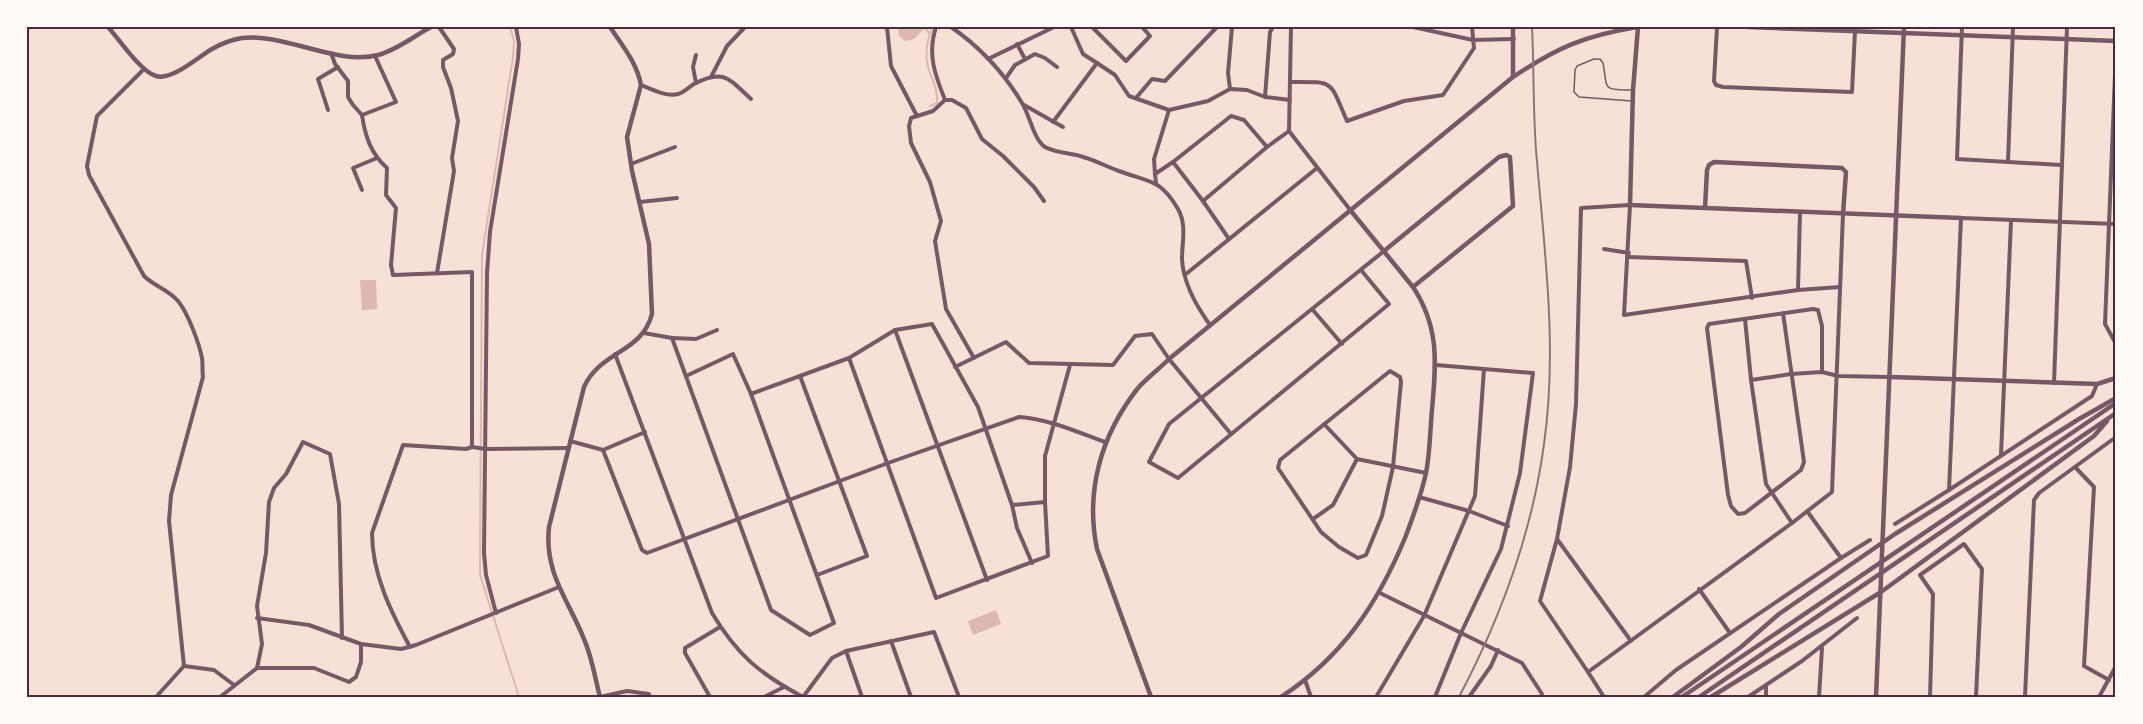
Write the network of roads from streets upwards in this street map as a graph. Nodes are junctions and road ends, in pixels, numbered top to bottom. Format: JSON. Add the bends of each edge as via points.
{"nodes":[{"id":1,"x":108,"y":27,"type":"edge"},
{"id":2,"x":431,"y":27,"type":"edge"},
{"id":3,"x":439,"y":27,"type":"edge"},
{"id":4,"x":516,"y":27,"type":"edge"},
{"id":5,"x":610,"y":27,"type":"edge"},
{"id":6,"x":745,"y":27,"type":"edge"},
{"id":7,"x":887,"y":27,"type":"edge"},
{"id":8,"x":936,"y":27,"type":"edge"},
{"id":9,"x":951,"y":27,"type":"edge"},
{"id":10,"x":1054,"y":27,"type":"edge"},
{"id":11,"x":1071,"y":27,"type":"edge"},
{"id":12,"x":1092,"y":27,"type":"edge"},
{"id":13,"x":1142,"y":27,"type":"edge"},
{"id":14,"x":1217,"y":27,"type":"edge"},
{"id":15,"x":1232,"y":27,"type":"edge"},
{"id":16,"x":1273,"y":27,"type":"edge"},
{"id":17,"x":1291,"y":27,"type":"edge"},
{"id":18,"x":1413,"y":27,"type":"edge"},
{"id":19,"x":1472,"y":27,"type":"edge"},
{"id":20,"x":1513,"y":27,"type":"edge"},
{"id":21,"x":1637,"y":27,"type":"edge"},
{"id":22,"x":1716,"y":27,"type":"edge"},
{"id":23,"x":1748,"y":27,"type":"edge"},
{"id":24,"x":1905,"y":27,"type":"edge"},
{"id":25,"x":1962,"y":27,"type":"edge"},
{"id":26,"x":2013,"y":27,"type":"edge"},
{"id":27,"x":2067,"y":27,"type":"edge"},
{"id":28,"x":1804,"y":28,"type":"edge"},
{"id":29,"x":1855,"y":31,"type":"junction"},
{"id":30,"x":1904,"y":34,"type":"junction"},
{"id":31,"x":1962,"y":35,"type":"junction"},
{"id":32,"x":2013,"y":38,"type":"junction"},
{"id":33,"x":1514,"y":39,"type":"junction"},
{"id":34,"x":2067,"y":39,"type":"junction"},
{"id":35,"x":1473,"y":40,"type":"junction"},
{"id":36,"x":2116,"y":41,"type":"edge"},
{"id":37,"x":1017,"y":44,"type":"junction"},
{"id":38,"x":2116,"y":50,"type":"edge"},
{"id":39,"x":331,"y":52,"type":"junction"},
{"id":40,"x":696,"y":55,"type":"dead end"},
{"id":41,"x":375,"y":56,"type":"junction"},
{"id":42,"x":988,"y":58,"type":"junction"},
{"id":43,"x":1025,"y":59,"type":"junction"},
{"id":44,"x":1097,"y":63,"type":"junction"},
{"id":45,"x":338,"y":67,"type":"junction"},
{"id":46,"x":1057,"y":68,"type":"dead end"},
{"id":47,"x":144,"y":69,"type":"junction"},
{"id":48,"x":711,"y":77,"type":"junction"},
{"id":49,"x":1513,"y":77,"type":"junction"},
{"id":50,"x":1005,"y":78,"type":"junction"},
{"id":51,"x":1291,"y":82,"type":"junction"},
{"id":52,"x":696,"y":83,"type":"junction"},
{"id":53,"x":640,"y":85,"type":"junction"},
{"id":54,"x":1230,"y":89,"type":"junction"},
{"id":55,"x":2115,"y":94,"type":"edge"},
{"id":56,"x":1265,"y":97,"type":"junction"},
{"id":57,"x":1136,"y":98,"type":"junction"},
{"id":58,"x":751,"y":99,"type":"dead end"},
{"id":59,"x":945,"y":100,"type":"junction"},
{"id":60,"x":1290,"y":100,"type":"junction"},
{"id":61,"x":1023,"y":104,"type":"junction"},
{"id":62,"x":328,"y":110,"type":"dead end"},
{"id":63,"x":1168,"y":110,"type":"junction"},
{"id":64,"x":362,"y":115,"type":"junction"},
{"id":65,"x":917,"y":116,"type":"junction"},
{"id":66,"x":1053,"y":122,"type":"junction"},
{"id":67,"x":1063,"y":127,"type":"dead end"},
{"id":68,"x":1289,"y":131,"type":"junction"},
{"id":69,"x":2113,"y":143,"type":"edge"},
{"id":70,"x":675,"y":147,"type":"dead end"},
{"id":71,"x":1267,"y":147,"type":"junction"},
{"id":72,"x":377,"y":158,"type":"junction"},
{"id":73,"x":1173,"y":162,"type":"junction"},
{"id":74,"x":2008,"y":162,"type":"junction"},
{"id":75,"x":631,"y":164,"type":"junction"},
{"id":76,"x":2061,"y":165,"type":"junction"},
{"id":77,"x":1317,"y":168,"type":"junction"},
{"id":78,"x":1155,"y":174,"type":"junction"},
{"id":79,"x":1156,"y":183,"type":"junction"},
{"id":80,"x":363,"y":190,"type":"dead end"},
{"id":81,"x":677,"y":198,"type":"dead end"},
{"id":82,"x":1044,"y":201,"type":"dead end"},
{"id":83,"x":1203,"y":201,"type":"junction"},
{"id":84,"x":640,"y":202,"type":"junction"},
{"id":85,"x":1630,"y":205,"type":"junction"},
{"id":86,"x":1705,"y":208,"type":"junction"},
{"id":87,"x":1351,"y":211,"type":"junction"},
{"id":88,"x":1800,"y":212,"type":"junction"},
{"id":89,"x":1843,"y":213,"type":"junction"},
{"id":90,"x":1896,"y":215,"type":"junction"},
{"id":91,"x":1961,"y":218,"type":"junction"},
{"id":92,"x":2011,"y":221,"type":"junction"},
{"id":93,"x":2060,"y":222,"type":"junction"},
{"id":94,"x":2108,"y":223,"type":"junction"},
{"id":95,"x":2116,"y":224,"type":"edge"},
{"id":96,"x":1229,"y":238,"type":"junction"},
{"id":97,"x":1604,"y":249,"type":"dead end"},
{"id":98,"x":1384,"y":251,"type":"junction"},
{"id":99,"x":1628,"y":255,"type":"junction"},
{"id":100,"x":1361,"y":270,"type":"junction"},
{"id":101,"x":436,"y":273,"type":"junction"},
{"id":102,"x":1186,"y":274,"type":"junction"},
{"id":103,"x":1413,"y":287,"type":"junction"},
{"id":104,"x":1840,"y":287,"type":"junction"},
{"id":105,"x":1798,"y":290,"type":"junction"},
{"id":106,"x":1752,"y":298,"type":"junction"},
{"id":107,"x":1312,"y":309,"type":"junction"},
{"id":108,"x":1783,"y":314,"type":"junction"},
{"id":109,"x":1744,"y":319,"type":"junction"},
{"id":110,"x":1210,"y":326,"type":"junction"},
{"id":111,"x":717,"y":330,"type":"dead end"},
{"id":112,"x":895,"y":330,"type":"junction"},
{"id":113,"x":644,"y":333,"type":"junction"},
{"id":114,"x":672,"y":338,"type":"junction"},
{"id":115,"x":1342,"y":344,"type":"junction"},
{"id":116,"x":2116,"y":344,"type":"edge"},
{"id":117,"x":615,"y":354,"type":"junction"},
{"id":118,"x":849,"y":358,"type":"junction"},
{"id":119,"x":974,"y":358,"type":"junction"},
{"id":120,"x":1169,"y":359,"type":"junction"},
{"id":121,"x":1070,"y":365,"type":"junction"},
{"id":122,"x":1436,"y":366,"type":"junction"},
{"id":123,"x":955,"y":367,"type":"junction"},
{"id":124,"x":1484,"y":369,"type":"junction"},
{"id":125,"x":1822,"y":372,"type":"junction"},
{"id":126,"x":1791,"y":374,"type":"junction"},
{"id":127,"x":686,"y":376,"type":"junction"},
{"id":128,"x":800,"y":376,"type":"junction"},
{"id":129,"x":1838,"y":376,"type":"junction"},
{"id":130,"x":1890,"y":377,"type":"junction"},
{"id":131,"x":2116,"y":378,"type":"edge"},
{"id":132,"x":1954,"y":379,"type":"junction"},
{"id":133,"x":1751,"y":380,"type":"junction"},
{"id":134,"x":2004,"y":381,"type":"junction"},
{"id":135,"x":2054,"y":383,"type":"junction"},
{"id":136,"x":2097,"y":384,"type":"junction"},
{"id":137,"x":751,"y":394,"type":"junction"},
{"id":138,"x":1201,"y":398,"type":"junction"},
{"id":139,"x":2116,"y":398,"type":"edge"},
{"id":140,"x":2116,"y":403,"type":"edge"},
{"id":141,"x":2115,"y":414,"type":"edge"},
{"id":142,"x":1053,"y":423,"type":"junction"},
{"id":143,"x":1324,"y":424,"type":"junction"},
{"id":144,"x":985,"y":428,"type":"junction"},
{"id":145,"x":645,"y":432,"type":"junction"},
{"id":146,"x":1231,"y":434,"type":"junction"},
{"id":147,"x":2116,"y":437,"type":"edge"},
{"id":148,"x":570,"y":441,"type":"junction"},
{"id":149,"x":1105,"y":442,"type":"junction"},
{"id":150,"x":938,"y":445,"type":"junction"},
{"id":151,"x":472,"y":447,"type":"junction"},
{"id":152,"x":569,"y":448,"type":"junction"},
{"id":153,"x":486,"y":449,"type":"junction"},
{"id":154,"x":603,"y":450,"type":"junction"},
{"id":155,"x":2001,"y":455,"type":"junction"},
{"id":156,"x":1357,"y":459,"type":"junction"},
{"id":157,"x":888,"y":463,"type":"junction"},
{"id":158,"x":1393,"y":467,"type":"junction"},
{"id":159,"x":2076,"y":468,"type":"junction"},
{"id":160,"x":1426,"y":474,"type":"junction"},
{"id":161,"x":839,"y":482,"type":"junction"},
{"id":162,"x":1949,"y":490,"type":"junction"},
{"id":163,"x":1771,"y":493,"type":"junction"},
{"id":164,"x":1419,"y":497,"type":"junction"},
{"id":165,"x":790,"y":501,"type":"junction"},
{"id":166,"x":1045,"y":502,"type":"junction"},
{"id":167,"x":1012,"y":505,"type":"junction"},
{"id":168,"x":1807,"y":511,"type":"junction"},
{"id":169,"x":1469,"y":512,"type":"junction"},
{"id":170,"x":1313,"y":519,"type":"junction"},
{"id":171,"x":739,"y":520,"type":"junction"},
{"id":172,"x":1792,"y":523,"type":"junction"},
{"id":173,"x":1895,"y":524,"type":"dead end"},
{"id":174,"x":1508,"y":526,"type":"junction"},
{"id":175,"x":684,"y":538,"type":"junction"},
{"id":176,"x":1557,"y":539,"type":"junction"},
{"id":177,"x":1870,"y":540,"type":"dead end"},
{"id":178,"x":1884,"y":541,"type":"junction"},
{"id":179,"x":1841,"y":558,"type":"junction"},
{"id":180,"x":1032,"y":563,"type":"junction"},
{"id":181,"x":817,"y":575,"type":"junction"},
{"id":182,"x":987,"y":580,"type":"junction"},
{"id":183,"x":559,"y":587,"type":"junction"},
{"id":184,"x":1700,"y":590,"type":"junction"},
{"id":185,"x":1881,"y":591,"type":"junction"},
{"id":186,"x":1380,"y":593,"type":"junction"},
{"id":187,"x":496,"y":612,"type":"junction"},
{"id":188,"x":1424,"y":615,"type":"junction"},
{"id":189,"x":257,"y":618,"type":"junction"},
{"id":190,"x":1857,"y":618,"type":"dead end"},
{"id":191,"x":720,"y":627,"type":"junction"},
{"id":192,"x":1461,"y":633,"type":"junction"},
{"id":193,"x":1730,"y":633,"type":"junction"},
{"id":194,"x":342,"y":638,"type":"junction"},
{"id":195,"x":1631,"y":640,"type":"junction"},
{"id":196,"x":891,"y":641,"type":"junction"},
{"id":197,"x":361,"y":644,"type":"junction"},
{"id":198,"x":410,"y":647,"type":"junction"},
{"id":199,"x":1822,"y":647,"type":"junction"},
{"id":200,"x":1498,"y":650,"type":"junction"},
{"id":201,"x":846,"y":651,"type":"junction"},
{"id":202,"x":184,"y":666,"type":"junction"},
{"id":203,"x":2116,"y":666,"type":"edge"},
{"id":204,"x":257,"y":668,"type":"junction"},
{"id":205,"x":1588,"y":672,"type":"junction"},
{"id":206,"x":1305,"y":680,"type":"junction"},
{"id":207,"x":2109,"y":680,"type":"junction"},
{"id":208,"x":234,"y":685,"type":"junction"},
{"id":209,"x":1766,"y":686,"type":"junction"},
{"id":210,"x":784,"y":687,"type":"junction"},
{"id":211,"x":649,"y":694,"type":"dead end"},
{"id":212,"x":156,"y":697,"type":"edge"},
{"id":213,"x":220,"y":697,"type":"edge"},
{"id":214,"x":600,"y":697,"type":"edge"},
{"id":215,"x":710,"y":697,"type":"edge"},
{"id":216,"x":764,"y":697,"type":"edge"},
{"id":217,"x":803,"y":697,"type":"edge"},
{"id":218,"x":862,"y":697,"type":"edge"},
{"id":219,"x":911,"y":697,"type":"edge"},
{"id":220,"x":959,"y":697,"type":"edge"},
{"id":221,"x":1151,"y":697,"type":"edge"},
{"id":222,"x":1281,"y":697,"type":"edge"},
{"id":223,"x":1311,"y":697,"type":"edge"},
{"id":224,"x":1376,"y":697,"type":"edge"},
{"id":225,"x":1435,"y":697,"type":"edge"},
{"id":226,"x":1469,"y":697,"type":"edge"},
{"id":227,"x":1541,"y":697,"type":"edge"},
{"id":228,"x":1604,"y":697,"type":"edge"},
{"id":229,"x":1644,"y":697,"type":"edge"},
{"id":230,"x":1673,"y":697,"type":"edge"},
{"id":231,"x":1682,"y":697,"type":"edge"},
{"id":232,"x":1699,"y":697,"type":"edge"},
{"id":233,"x":1712,"y":697,"type":"edge"},
{"id":234,"x":1748,"y":697,"type":"edge"},
{"id":235,"x":1766,"y":697,"type":"edge"},
{"id":236,"x":1819,"y":697,"type":"edge"},
{"id":237,"x":1876,"y":697,"type":"edge"},
{"id":238,"x":1930,"y":697,"type":"edge"},
{"id":239,"x":1977,"y":697,"type":"edge"},
{"id":240,"x":2025,"y":697,"type":"edge"},
{"id":241,"x":2099,"y":697,"type":"edge"}],
"edges":[{"from":1,"to":47,"type":"street"},
{"from":2,"to":41,"type":"street"},
{"from":3,"to":101,"type":"street","via":[[454,49],[443,60],[443,67],[452,88],[458,121],[452,158],[454,171]]},
{"from":4,"to":153,"type":"street","via":[[518,59],[490,232]]},
{"from":5,"to":53,"type":"street","via":[[636,68]]},
{"from":6,"to":48,"type":"street","via":[[727,46]]},
{"from":7,"to":65,"type":"street","via":[[891,66]]},
{"from":8,"to":59,"type":"street","via":[[932,40],[933,69]]},
{"from":9,"to":42,"type":"street"},
{"from":10,"to":37,"type":"street"},
{"from":11,"to":44,"type":"street","via":[[1083,54]]},
{"from":12,"to":13,"type":"street","via":[[1125,61],[1150,36]]},
{"from":14,"to":57,"type":"street","via":[[1165,81],[1152,79]]},
{"from":15,"to":54,"type":"street"},
{"from":16,"to":56,"type":"street"},
{"from":17,"to":51,"type":"street"},
{"from":18,"to":35,"type":"street"},
{"from":19,"to":35,"type":"street"},
{"from":20,"to":33,"type":"street"},
{"from":21,"to":49,"type":"street","via":[[1577,41],[1546,54]]},
{"from":21,"to":85,"type":"street"},
{"from":22,"to":29,"type":"street","via":[[1716,85],[1852,92]]},
{"from":23,"to":28,"type":"street"},
{"from":24,"to":30,"type":"street"},
{"from":25,"to":31,"type":"street"},
{"from":26,"to":32,"type":"street"},
{"from":27,"to":34,"type":"street"},
{"from":28,"to":29,"type":"street"},
{"from":29,"to":30,"type":"street"},
{"from":30,"to":31,"type":"street"},
{"from":30,"to":90,"type":"street"},
{"from":31,"to":32,"type":"street"},
{"from":31,"to":74,"type":"street","via":[[1957,159]]},
{"from":32,"to":34,"type":"street"},
{"from":32,"to":74,"type":"street"},
{"from":33,"to":35,"type":"street"},
{"from":33,"to":49,"type":"street"},
{"from":34,"to":36,"type":"street"},
{"from":34,"to":76,"type":"street"},
{"from":35,"to":51,"type":"street","via":[[1474,48],[1443,95],[1404,101],[1347,121],[1332,87],[1324,82]]},
{"from":37,"to":42,"type":"street"},
{"from":37,"to":43,"type":"street"},
{"from":38,"to":55,"type":"street"},
{"from":39,"to":41,"type":"street"},
{"from":39,"to":45,"type":"street"},
{"from":39,"to":47,"type":"street","via":[[251,38],[223,43],[171,75],[158,77]]},
{"from":40,"to":52,"type":"street"},
{"from":41,"to":64,"type":"street","via":[[396,102]]},
{"from":42,"to":50,"type":"street"},
{"from":43,"to":46,"type":"street","via":[[1035,54]]},
{"from":43,"to":50,"type":"street"},
{"from":44,"to":57,"type":"street","via":[[1115,75],[1129,96]]},
{"from":44,"to":66,"type":"street"},
{"from":45,"to":62,"type":"street","via":[[318,79]]},
{"from":45,"to":64,"type":"street","via":[[348,81],[348,97]]},
{"from":47,"to":202,"type":"street","via":[[97,116],[87,166],[144,276],[168,292],[186,312],[202,358],[202,377],[171,495],[169,521]]},
{"from":48,"to":52,"type":"street"},
{"from":48,"to":58,"type":"street","via":[[728,78]]},
{"from":49,"to":87,"type":"street"},
{"from":50,"to":61,"type":"street"},
{"from":51,"to":60,"type":"street"},
{"from":52,"to":53,"type":"street","via":[[678,94]]},
{"from":53,"to":75,"type":"street","via":[[628,130]]},
{"from":54,"to":56,"type":"street"},
{"from":54,"to":63,"type":"street","via":[[1208,101]]},
{"from":55,"to":69,"type":"street"},
{"from":56,"to":60,"type":"street"},
{"from":57,"to":63,"type":"street"},
{"from":59,"to":65,"type":"street","via":[[933,111]]},
{"from":59,"to":82,"type":"street","via":[[966,108],[987,145],[1003,156]]},
{"from":60,"to":68,"type":"street"},
{"from":61,"to":66,"type":"street"},
{"from":61,"to":79,"type":"street","via":[[1042,145]]},
{"from":63,"to":78,"type":"street","via":[[1154,159]]},
{"from":64,"to":72,"type":"street","via":[[365,136]]},
{"from":65,"to":119,"type":"street","via":[[911,118],[909,126],[940,221],[935,240],[946,309]]},
{"from":66,"to":67,"type":"street"},
{"from":68,"to":71,"type":"street"},
{"from":68,"to":77,"type":"street"},
{"from":69,"to":94,"type":"street"},
{"from":70,"to":75,"type":"street"},
{"from":71,"to":73,"type":"street","via":[[1244,120],[1231,116]]},
{"from":71,"to":83,"type":"street"},
{"from":72,"to":80,"type":"street","via":[[353,168]]},
{"from":72,"to":101,"type":"street","via":[[387,168],[386,195],[396,208],[393,275]]},
{"from":73,"to":78,"type":"street"},
{"from":73,"to":83,"type":"street"},
{"from":74,"to":76,"type":"street"},
{"from":75,"to":84,"type":"street"},
{"from":76,"to":93,"type":"street"},
{"from":77,"to":87,"type":"street"},
{"from":77,"to":96,"type":"street"},
{"from":78,"to":79,"type":"street"},
{"from":79,"to":102,"type":"street","via":[[1179,211],[1185,234],[1182,260]]},
{"from":81,"to":84,"type":"street"},
{"from":83,"to":96,"type":"street"},
{"from":84,"to":113,"type":"street","via":[[649,244],[653,304]]},
{"from":85,"to":86,"type":"street"},
{"from":85,"to":99,"type":"street"},
{"from":85,"to":176,"type":"street","via":[[1581,208],[1576,404]]},
{"from":86,"to":88,"type":"street"},
{"from":86,"to":89,"type":"street","via":[[1707,170],[1714,162],[1842,168],[1846,172]]},
{"from":87,"to":98,"type":"street"},
{"from":87,"to":110,"type":"street"},
{"from":88,"to":89,"type":"street"},
{"from":88,"to":105,"type":"street"},
{"from":89,"to":90,"type":"street"},
{"from":89,"to":104,"type":"street"},
{"from":90,"to":91,"type":"street"},
{"from":90,"to":130,"type":"street"},
{"from":91,"to":92,"type":"street"},
{"from":91,"to":132,"type":"street"},
{"from":92,"to":93,"type":"street"},
{"from":92,"to":134,"type":"street"},
{"from":93,"to":94,"type":"street"},
{"from":93,"to":135,"type":"street"},
{"from":94,"to":95,"type":"street"},
{"from":94,"to":116,"type":"street","via":[[2104,324]]},
{"from":96,"to":102,"type":"street"},
{"from":97,"to":99,"type":"street"},
{"from":98,"to":100,"type":"street"},
{"from":98,"to":103,"type":"street"},
{"from":98,"to":103,"type":"street","via":[[1499,158],[1510,157],[1513,206]]},
{"from":99,"to":106,"type":"street","via":[[1746,261]]},
{"from":99,"to":106,"type":"street","via":[[1624,315]]},
{"from":100,"to":107,"type":"street"},
{"from":100,"to":115,"type":"street","via":[[1389,304]]},
{"from":101,"to":151,"type":"street","via":[[472,272]]},
{"from":102,"to":110,"type":"street","via":[[1193,301]]},
{"from":103,"to":122,"type":"street","via":[[1431,325]]},
{"from":104,"to":105,"type":"street"},
{"from":104,"to":129,"type":"street"},
{"from":105,"to":106,"type":"street"},
{"from":107,"to":115,"type":"street"},
{"from":107,"to":138,"type":"street"},
{"from":108,"to":109,"type":"street"},
{"from":108,"to":125,"type":"street","via":[[1818,310]]},
{"from":108,"to":126,"type":"street"},
{"from":109,"to":133,"type":"street"},
{"from":109,"to":163,"type":"street","via":[[1710,324],[1707,328],[1728,495],[1738,514]]},
{"from":110,"to":120,"type":"street"},
{"from":111,"to":114,"type":"street","via":[[696,339]]},
{"from":112,"to":118,"type":"street"},
{"from":112,"to":123,"type":"street","via":[[932,324]]},
{"from":112,"to":150,"type":"street"},
{"from":113,"to":114,"type":"street"},
{"from":113,"to":117,"type":"street","via":[[637,342]]},
{"from":114,"to":127,"type":"street"},
{"from":115,"to":146,"type":"street"},
{"from":117,"to":145,"type":"street"},
{"from":117,"to":148,"type":"street","via":[[588,378]]},
{"from":118,"to":128,"type":"street"},
{"from":118,"to":157,"type":"street"},
{"from":119,"to":121,"type":"street","via":[[1006,342],[1029,363]]},
{"from":119,"to":123,"type":"street"},
{"from":120,"to":121,"type":"street","via":[[1152,334],[1135,336],[1113,365]]},
{"from":120,"to":138,"type":"street"},
{"from":120,"to":149,"type":"street","via":[[1139,387]]},
{"from":121,"to":142,"type":"street"},
{"from":122,"to":124,"type":"street"},
{"from":122,"to":160,"type":"street"},
{"from":123,"to":144,"type":"street"},
{"from":124,"to":169,"type":"street","via":[[1475,496]]},
{"from":124,"to":174,"type":"street","via":[[1533,373],[1520,473]]},
{"from":125,"to":126,"type":"street"},
{"from":125,"to":129,"type":"street"},
{"from":126,"to":133,"type":"street"},
{"from":126,"to":163,"type":"street","via":[[1804,462],[1801,470]]},
{"from":127,"to":137,"type":"street","via":[[733,354]]},
{"from":127,"to":171,"type":"street"},
{"from":128,"to":137,"type":"street"},
{"from":128,"to":161,"type":"street"},
{"from":129,"to":130,"type":"street"},
{"from":129,"to":168,"type":"street","via":[[1832,492]]},
{"from":130,"to":132,"type":"street"},
{"from":130,"to":178,"type":"street"},
{"from":131,"to":136,"type":"street"},
{"from":132,"to":134,"type":"street"},
{"from":132,"to":162,"type":"street"},
{"from":133,"to":163,"type":"street","via":[[1764,473]]},
{"from":134,"to":135,"type":"street"},
{"from":134,"to":155,"type":"street"},
{"from":135,"to":136,"type":"street"},
{"from":136,"to":155,"type":"street","via":[[2092,396]]},
{"from":137,"to":165,"type":"street"},
{"from":138,"to":146,"type":"street"},
{"from":138,"to":146,"type":"street","via":[[1168,424],[1149,462],[1178,478]]},
{"from":139,"to":178,"type":"street"},
{"from":140,"to":231,"type":"street"},
{"from":141,"to":185,"type":"street","via":[[2094,436]]},
{"from":141,"to":232,"type":"street"},
{"from":142,"to":144,"type":"street","via":[[1019,417]]},
{"from":142,"to":149,"type":"street"},
{"from":142,"to":166,"type":"street","via":[[1045,456]]},
{"from":143,"to":156,"type":"street"},
{"from":143,"to":158,"type":"street","via":[[1390,371],[1400,377]]},
{"from":143,"to":170,"type":"street","via":[[1280,460],[1278,468]]},
{"from":144,"to":150,"type":"street"},
{"from":144,"to":167,"type":"street"},
{"from":145,"to":154,"type":"street"},
{"from":145,"to":175,"type":"street"},
{"from":147,"to":159,"type":"street"},
{"from":148,"to":152,"type":"street"},
{"from":148,"to":154,"type":"street"},
{"from":149,"to":221,"type":"street","via":[[1096,471],[1093,531]]},
{"from":150,"to":157,"type":"street"},
{"from":150,"to":182,"type":"street"},
{"from":151,"to":153,"type":"street"},
{"from":151,"to":198,"type":"street","via":[[403,445],[372,533],[378,577]]},
{"from":152,"to":153,"type":"street"},
{"from":152,"to":183,"type":"street","via":[[548,540],[550,563]]},
{"from":153,"to":187,"type":"street","via":[[486,575]]},
{"from":154,"to":175,"type":"street","via":[[642,550],[647,553]]},
{"from":155,"to":162,"type":"street"},
{"from":156,"to":158,"type":"street"},
{"from":156,"to":170,"type":"street","via":[[1333,505]]},
{"from":157,"to":161,"type":"street"},
{"from":157,"to":182,"type":"street","via":[[936,598]]},
{"from":158,"to":160,"type":"street"},
{"from":158,"to":170,"type":"street","via":[[1382,516],[1366,555],[1358,558],[1339,547]]},
{"from":159,"to":207,"type":"street","via":[[2094,487],[2084,666]]},
{"from":159,"to":240,"type":"street","via":[[2034,500]]},
{"from":160,"to":164,"type":"street"},
{"from":161,"to":165,"type":"street"},
{"from":161,"to":181,"type":"street","via":[[867,556]]},
{"from":162,"to":173,"type":"street"},
{"from":163,"to":172,"type":"street"},
{"from":164,"to":169,"type":"street"},
{"from":164,"to":186,"type":"street"},
{"from":165,"to":171,"type":"street"},
{"from":165,"to":181,"type":"street"},
{"from":166,"to":167,"type":"street"},
{"from":166,"to":180,"type":"street","via":[[1048,556]]},
{"from":167,"to":180,"type":"street"},
{"from":168,"to":172,"type":"street"},
{"from":168,"to":179,"type":"street"},
{"from":169,"to":174,"type":"street"},
{"from":169,"to":188,"type":"street"},
{"from":171,"to":175,"type":"street"},
{"from":171,"to":181,"type":"street","via":[[771,610],[810,635],[834,623]]},
{"from":172,"to":184,"type":"street"},
{"from":174,"to":192,"type":"street"},
{"from":175,"to":191,"type":"street"},
{"from":176,"to":195,"type":"street"},
{"from":176,"to":205,"type":"street","via":[[1540,601]]},
{"from":177,"to":179,"type":"street"},
{"from":178,"to":185,"type":"street"},
{"from":178,"to":230,"type":"street","via":[[1779,614]]},
{"from":179,"to":193,"type":"street"},
{"from":180,"to":182,"type":"street"},
{"from":183,"to":187,"type":"street"},
{"from":183,"to":214,"type":"street","via":[[586,643]]},
{"from":184,"to":193,"type":"street"},
{"from":184,"to":195,"type":"street"},
{"from":185,"to":233,"type":"street"},
{"from":185,"to":237,"type":"street"},
{"from":186,"to":188,"type":"street"},
{"from":186,"to":206,"type":"street","via":[[1345,641]]},
{"from":187,"to":198,"type":"street"},
{"from":188,"to":192,"type":"street"},
{"from":188,"to":224,"type":"street"},
{"from":189,"to":194,"type":"street","via":[[309,625]]},
{"from":189,"to":194,"type":"street","via":[[269,502],[303,442],[330,454],[339,504]]},
{"from":189,"to":204,"type":"street","via":[[262,644]]},
{"from":190,"to":199,"type":"street"},
{"from":191,"to":210,"type":"street","via":[[759,671]]},
{"from":191,"to":215,"type":"street","via":[[685,648]]},
{"from":192,"to":200,"type":"street"},
{"from":192,"to":225,"type":"street"},
{"from":193,"to":229,"type":"street"},
{"from":194,"to":197,"type":"street"},
{"from":195,"to":205,"type":"street"},
{"from":196,"to":201,"type":"street"},
{"from":196,"to":219,"type":"street"},
{"from":196,"to":220,"type":"street","via":[[934,632]]},
{"from":197,"to":198,"type":"street"},
{"from":197,"to":204,"type":"street","via":[[361,662],[356,677],[349,682],[314,668]]},
{"from":199,"to":209,"type":"street"},
{"from":199,"to":236,"type":"street"},
{"from":200,"to":226,"type":"street"},
{"from":200,"to":227,"type":"street","via":[[1522,663]]},
{"from":201,"to":217,"type":"street","via":[[832,658]]},
{"from":201,"to":218,"type":"street"},
{"from":202,"to":208,"type":"street","via":[[214,670]]},
{"from":202,"to":212,"type":"street"},
{"from":203,"to":207,"type":"street"},
{"from":204,"to":208,"type":"street"},
{"from":205,"to":228,"type":"street"},
{"from":206,"to":222,"type":"street"},
{"from":206,"to":223,"type":"street"},
{"from":207,"to":241,"type":"street"},
{"from":208,"to":213,"type":"street"},
{"from":209,"to":234,"type":"street"},
{"from":209,"to":235,"type":"street"},
{"from":210,"to":216,"type":"street"},
{"from":210,"to":217,"type":"street"},
{"from":211,"to":214,"type":"street","via":[[627,690]]},
{"from":238,"to":239,"type":"street","via":[[1933,594],[1920,574],[1964,544],[1982,569]]}]}
